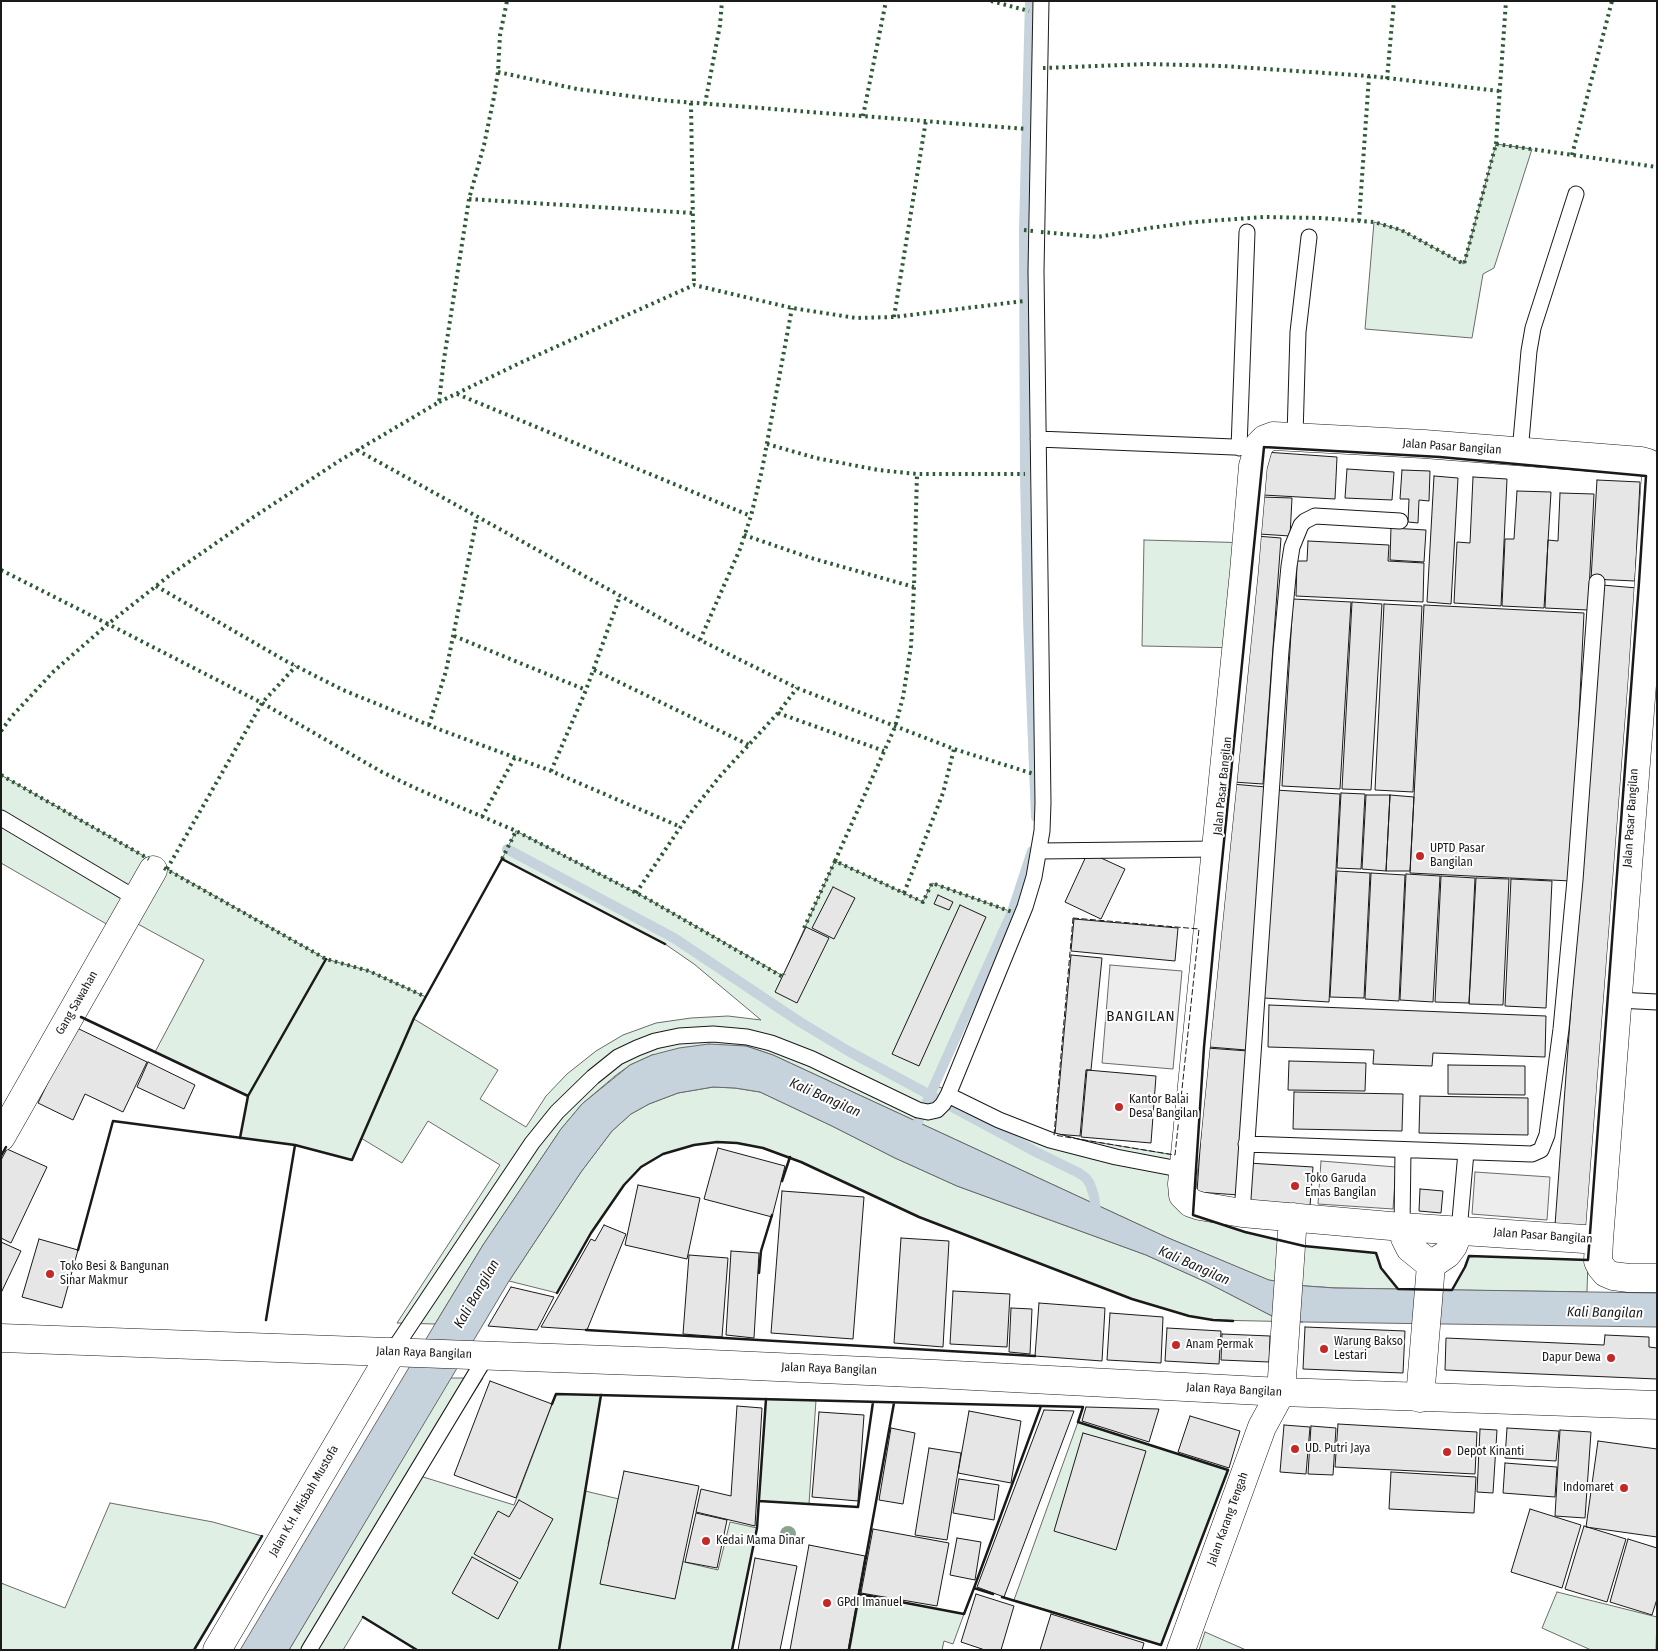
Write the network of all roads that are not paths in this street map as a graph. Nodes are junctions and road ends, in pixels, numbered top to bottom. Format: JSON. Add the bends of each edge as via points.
{"nodes":[{"id":1,"x":1041,"y":1,"type":"edge"},
{"id":2,"x":1576,"y":194,"type":"dead end"},
{"id":3,"x":1247,"y":232,"type":"dead end"},
{"id":4,"x":1309,"y":237,"type":"dead end"},
{"id":5,"x":1295,"y":436,"type":"junction"},
{"id":6,"x":1038,"y":438,"type":"junction"},
{"id":7,"x":1249,"y":448,"type":"junction"},
{"id":8,"x":1520,"y":452,"type":"junction"},
{"id":9,"x":1649,"y":461,"type":"edge"},
{"id":10,"x":1400,"y":521,"type":"dead end"},
{"id":11,"x":1597,"y":582,"type":"dead end"},
{"id":12,"x":1,"y":818,"type":"edge"},
{"id":13,"x":1217,"y":849,"type":"junction"},
{"id":14,"x":1040,"y":851,"type":"junction"},
{"id":15,"x":153,"y":870,"type":"dead end"},
{"id":16,"x":137,"y":899,"type":"junction"},
{"id":17,"x":1618,"y":1000,"type":"junction"},
{"id":18,"x":1657,"y":1002,"type":"edge"},
{"id":19,"x":948,"y":1095,"type":"junction"},
{"id":20,"x":1,"y":1137,"type":"edge"},
{"id":21,"x":1246,"y":1144,"type":"junction"},
{"id":22,"x":1403,"y":1150,"type":"junction"},
{"id":23,"x":1466,"y":1152,"type":"junction"},
{"id":24,"x":1184,"y":1170,"type":"junction"},
{"id":25,"x":1242,"y":1213,"type":"junction"},
{"id":26,"x":1293,"y":1217,"type":"junction"},
{"id":27,"x":1402,"y":1227,"type":"junction"},
{"id":28,"x":1459,"y":1231,"type":"junction"},
{"id":29,"x":1599,"y":1240,"type":"junction"},
{"id":30,"x":1430,"y":1273,"type":"junction"},
{"id":31,"x":1657,"y":1278,"type":"edge"},
{"id":32,"x":1,"y":1338,"type":"edge"},
{"id":33,"x":399,"y":1352,"type":"junction"},
{"id":34,"x":479,"y":1355,"type":"junction"},
{"id":35,"x":1281,"y":1392,"type":"junction"},
{"id":36,"x":1420,"y":1398,"type":"junction"},
{"id":37,"x":1657,"y":1405,"type":"edge"},
{"id":38,"x":217,"y":1650,"type":"edge"},
{"id":39,"x":309,"y":1650,"type":"edge"},
{"id":40,"x":1181,"y":1650,"type":"edge"}],
"edges":[{"from":1,"to":6,"type":"lane","via":[[1036,271]]},
{"from":2,"to":8,"type":"lane","via":[[1533,328]]},
{"from":3,"to":7,"type":"lane"},
{"from":4,"to":5,"type":"lane","via":[[1298,332]]},
{"from":5,"to":7,"type":"street","name":"Jalan Pasar Bangilan","via":[[1273,436]]},
{"from":5,"to":8,"type":"street","name":"Jalan Pasar Bangilan"},
{"from":6,"to":7,"type":"lane"},
{"from":6,"to":14,"type":"lane","via":[[1043,803]]},
{"from":7,"to":13,"type":"street","name":"Jalan Pasar Bangilan","via":[[1254,466]]},
{"from":8,"to":9,"type":"street","name":"Jalan Pasar Bangilan"},
{"from":9,"to":17,"type":"street","name":"Jalan Pasar Bangilan","via":[[1656,472],[1656,479]]},
{"from":10,"to":21,"type":"lane","via":[[1315,516],[1301,525],[1292,547],[1279,680]]},
{"from":11,"to":23,"type":"lane","via":[[1561,1029],[1547,1135],[1541,1150],[1532,1154]]},
{"from":12,"to":16,"type":"lane"},
{"from":13,"to":14,"type":"lane"},
{"from":13,"to":24,"type":"street","name":"Jalan Pasar Bangilan"},
{"from":14,"to":19,"type":"lane","via":[[1025,907]]},
{"from":15,"to":16,"type":"street","name":"Gang Sawahan"},
{"from":16,"to":20,"type":"street","name":"Gang Sawahan"},
{"from":17,"to":18,"type":"lane"},
{"from":17,"to":29,"type":"street","name":"Jalan Pasar Bangilan"},
{"from":19,"to":24,"type":"lane","via":[[1050,1140]]},
{"from":19,"to":33,"type":"lane","via":[[937,1110],[918,1110],[812,1060],[747,1037],[679,1036],[637,1048],[618,1057],[556,1112],[532,1143]]},
{"from":21,"to":22,"type":"lane"},
{"from":21,"to":25,"type":"lane"},
{"from":22,"to":23,"type":"lane"},
{"from":22,"to":27,"type":"lane"},
{"from":23,"to":28,"type":"lane"},
{"from":24,"to":25,"type":"street","name":"Jalan Pasar Bangilan","via":[[1182,1191],[1191,1204]]},
{"from":25,"to":26,"type":"street","name":"Jalan Pasar Bangilan"},
{"from":26,"to":27,"type":"street","name":"Jalan Pasar Bangilan"},
{"from":26,"to":35,"type":"street"},
{"from":27,"to":28,"type":"street","name":"Jalan Pasar Bangilan"},
{"from":27,"to":30,"type":"street","via":[[1410,1248]]},
{"from":28,"to":29,"type":"street","name":"Jalan Pasar Bangilan"},
{"from":28,"to":30,"type":"street","via":[[1448,1254]]},
{"from":29,"to":31,"type":"street","via":[[1598,1260],[1606,1273],[1621,1277]]},
{"from":30,"to":36,"type":"street"},
{"from":32,"to":33,"type":"street","name":"Jalan Raya Bangilan"},
{"from":33,"to":34,"type":"street","name":"Jalan Raya Bangilan"},
{"from":33,"to":38,"type":"street","name":"Jalan K.H. Misbah Mustofa"},
{"from":34,"to":35,"type":"street","name":"Jalan Raya Bangilan"},
{"from":34,"to":39,"type":"lane"},
{"from":35,"to":36,"type":"street","name":"Jalan Raya Bangilan"},
{"from":35,"to":40,"type":"street","name":"Jalan Karang Tengah","via":[[1262,1427]]},
{"from":36,"to":37,"type":"street","name":"Jalan Raya Bangilan"}]}
